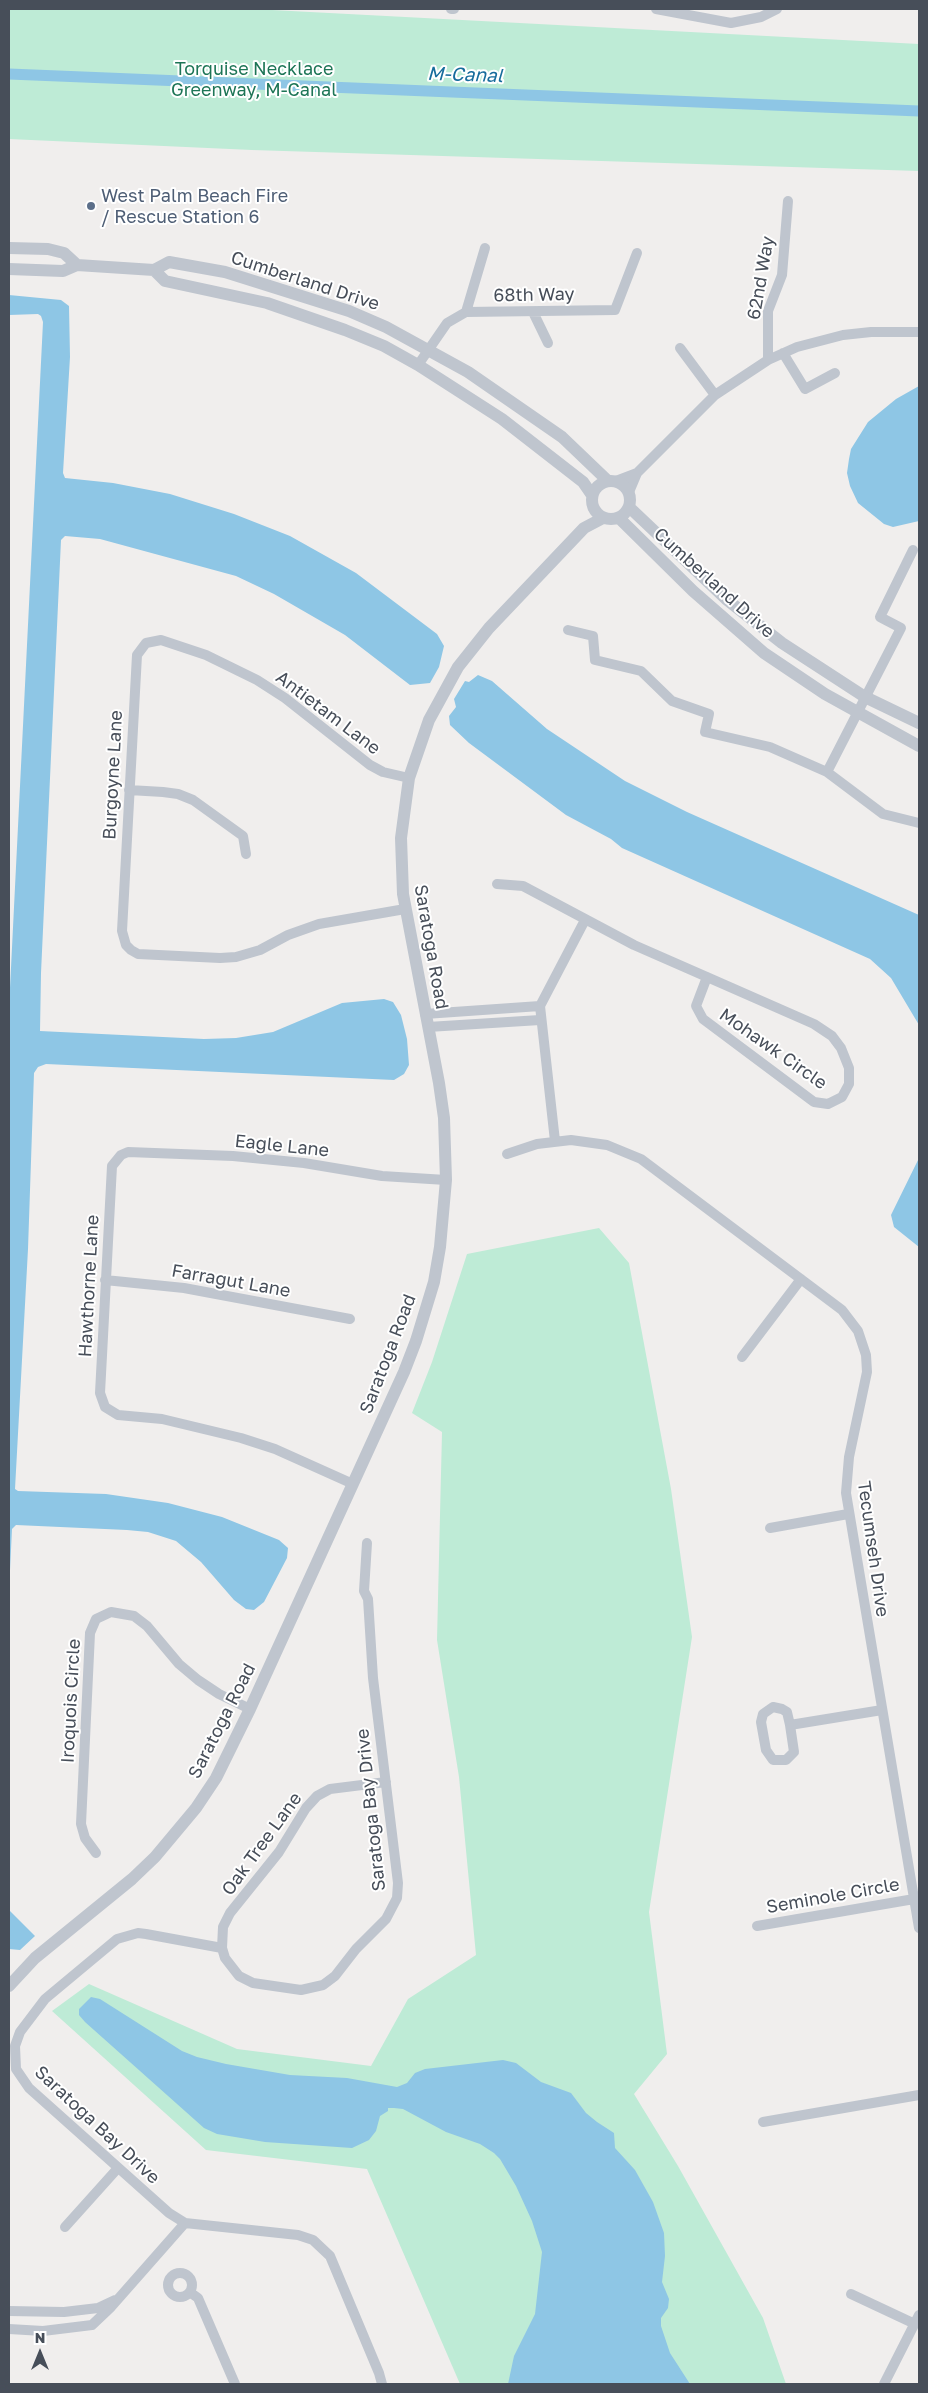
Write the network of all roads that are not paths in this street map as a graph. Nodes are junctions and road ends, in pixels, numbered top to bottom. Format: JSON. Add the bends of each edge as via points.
{"nodes":[{"id":1,"x":656,"y":9,"type":"edge"},
{"id":2,"x":777,"y":9,"type":"edge"},
{"id":3,"x":788,"y":201,"type":"dead end"},
{"id":4,"x":9,"y":248,"type":"edge"},
{"id":5,"x":485,"y":248,"type":"dead end"},
{"id":6,"x":637,"y":253,"type":"dead end"},
{"id":7,"x":77,"y":265,"type":"junction"},
{"id":8,"x":9,"y":269,"type":"edge"},
{"id":9,"x":154,"y":270,"type":"junction"},
{"id":10,"x":466,"y":312,"type":"junction"},
{"id":11,"x":533,"y":312,"type":"junction"},
{"id":12,"x":919,"y":331,"type":"edge"},
{"id":13,"x":548,"y":343,"type":"dead end"},
{"id":14,"x":680,"y":348,"type":"dead end"},
{"id":15,"x":428,"y":350,"type":"junction"},
{"id":16,"x":783,"y":353,"type":"junction"},
{"id":17,"x":768,"y":360,"type":"junction"},
{"id":18,"x":418,"y":364,"type":"junction"},
{"id":19,"x":835,"y":373,"type":"dead end"},
{"id":20,"x":715,"y":395,"type":"junction"},
{"id":21,"x":637,"y":473,"type":"junction"},
{"id":22,"x":612,"y":481,"type":"junction"},
{"id":23,"x":629,"y":492,"type":"junction"},
{"id":24,"x":592,"y":500,"type":"junction"},
{"id":25,"x":629,"y":507,"type":"junction"},
{"id":26,"x":603,"y":518,"type":"junction"},
{"id":27,"x":619,"y":518,"type":"junction"},
{"id":28,"x":584,"y":528,"type":"junction"},
{"id":29,"x":913,"y":550,"type":"dead end"},
{"id":30,"x":568,"y":630,"type":"dead end"},
{"id":31,"x":146,"y":644,"type":"joint"},
{"id":32,"x":865,"y":697,"type":"junction"},
{"id":33,"x":858,"y":712,"type":"junction"},
{"id":34,"x":919,"y":723,"type":"edge"},
{"id":35,"x":919,"y":746,"type":"edge"},
{"id":36,"x":827,"y":772,"type":"junction"},
{"id":37,"x":409,"y":778,"type":"junction"},
{"id":38,"x":129,"y":790,"type":"junction"},
{"id":39,"x":919,"y":823,"type":"edge"},
{"id":40,"x":246,"y":854,"type":"dead end"},
{"id":41,"x":497,"y":884,"type":"dead end"},
{"id":42,"x":405,"y":909,"type":"junction"},
{"id":43,"x":585,"y":920,"type":"junction"},
{"id":44,"x":707,"y":977,"type":"junction"},
{"id":45,"x":540,"y":1006,"type":"junction"},
{"id":46,"x":427,"y":1020,"type":"junction"},
{"id":47,"x":540,"y":1020,"type":"junction"},
{"id":48,"x":555,"y":1141,"type":"junction"},
{"id":49,"x":507,"y":1154,"type":"dead end"},
{"id":50,"x":116,"y":1160,"type":"joint"},
{"id":51,"x":446,"y":1180,"type":"junction"},
{"id":52,"x":801,"y":1279,"type":"junction"},
{"id":53,"x":105,"y":1280,"type":"junction"},
{"id":54,"x":350,"y":1319,"type":"dead end"},
{"id":55,"x":742,"y":1357,"type":"dead end"},
{"id":56,"x":353,"y":1484,"type":"junction"},
{"id":57,"x":848,"y":1514,"type":"junction"},
{"id":58,"x":770,"y":1528,"type":"dead end"},
{"id":59,"x":367,"y":1543,"type":"dead end"},
{"id":60,"x":250,"y":1709,"type":"junction"},
{"id":61,"x":882,"y":1710,"type":"junction"},
{"id":62,"x":790,"y":1726,"type":"junction"},
{"id":63,"x":386,"y":1782,"type":"junction"},
{"id":64,"x":96,"y":1853,"type":"dead end"},
{"id":65,"x":914,"y":1899,"type":"junction"},
{"id":66,"x":757,"y":1926,"type":"dead end"},
{"id":67,"x":919,"y":1928,"type":"edge"},
{"id":68,"x":222,"y":1948,"type":"junction"},
{"id":69,"x":9,"y":1986,"type":"edge"},
{"id":70,"x":919,"y":2095,"type":"edge"},
{"id":71,"x":763,"y":2122,"type":"dead end"},
{"id":72,"x":118,"y":2168,"type":"junction"},
{"id":73,"x":185,"y":2223,"type":"junction"},
{"id":74,"x":65,"y":2227,"type":"dead end"},
{"id":75,"x":191,"y":2292,"type":"dead end"},
{"id":76,"x":851,"y":2294,"type":"dead end"},
{"id":77,"x":116,"y":2300,"type":"junction"},
{"id":78,"x":9,"y":2310,"type":"edge"},
{"id":79,"x":917,"y":2320,"type":"edge"},
{"id":80,"x":9,"y":2329,"type":"edge"},
{"id":81,"x":235,"y":2384,"type":"edge"},
{"id":82,"x":382,"y":2384,"type":"edge"},
{"id":83,"x":884,"y":2384,"type":"edge"}],
"edges":[{"from":1,"to":2,"type":"street","via":[[732,23],[760,17]]},
{"from":3,"to":17,"type":"street","name":"62nd Way","via":[[782,275],[768,311]]},
{"from":4,"to":7,"type":"street","via":[[48,249],[64,253]]},
{"from":5,"to":10,"type":"street"},
{"from":6,"to":11,"type":"street","name":"68th Way","via":[[615,310]]},
{"from":7,"to":8,"type":"street","name":"Cumberland Drive","via":[[63,271]]},
{"from":7,"to":9,"type":"street","name":"Cumberland Drive"},
{"from":9,"to":15,"type":"street","name":"Cumberland Drive","via":[[169,262],[225,272],[349,311]]},
{"from":9,"to":18,"type":"street","name":"Cumberland Drive","via":[[165,281],[267,303],[317,320],[384,346]]},
{"from":10,"to":11,"type":"street","name":"68th Way"},
{"from":10,"to":15,"type":"street","via":[[447,323]]},
{"from":11,"to":13,"type":"street"},
{"from":12,"to":16,"type":"street","via":[[842,335]]},
{"from":14,"to":20,"type":"street"},
{"from":15,"to":18,"type":"street"},
{"from":15,"to":22,"type":"street","name":"Cumberland Drive","via":[[468,372],[562,437]]},
{"from":16,"to":17,"type":"street"},
{"from":16,"to":19,"type":"street","via":[[804,389]]},
{"from":17,"to":20,"type":"street"},
{"from":18,"to":24,"type":"street","name":"Cumberland Drive","via":[[536,443],[583,482]]},
{"from":20,"to":21,"type":"street"},
{"from":21,"to":22,"type":"street"},
{"from":21,"to":23,"type":"street"},
{"from":22,"to":23,"type":"street","name":"Cumberland Drive"},
{"from":22,"to":24,"type":"street","via":[[598,486]]},
{"from":23,"to":25,"type":"street"},
{"from":24,"to":26,"type":"street","name":"Cumberland Drive","via":[[598,515]]},
{"from":24,"to":28,"type":"street","name":"Saratoga Road"},
{"from":25,"to":27,"type":"street"},
{"from":25,"to":32,"type":"street","name":"Cumberland Drive","via":[[726,598],[782,644]]},
{"from":26,"to":27,"type":"street"},
{"from":26,"to":28,"type":"street","name":"Saratoga Road"},
{"from":27,"to":33,"type":"street","name":"Cumberland Drive","via":[[736,631],[824,694]]},
{"from":28,"to":37,"type":"street","name":"Saratoga Road","via":[[458,667],[429,720]]},
{"from":29,"to":32,"type":"street","via":[[880,617],[901,628]]},
{"from":30,"to":36,"type":"street","via":[[593,636],[596,660],[640,671],[672,701],[709,714],[705,732],[770,747]]},
{"from":31,"to":37,"type":"street","name":"Antietam Lane","via":[[153,640],[168,642],[236,669],[285,698],[370,765],[383,772]]},
{"from":31,"to":38,"type":"street","name":"Burgoyne Lane","via":[[135,662]]},
{"from":32,"to":33,"type":"street"},
{"from":32,"to":34,"type":"street","name":"Cumberland Drive"},
{"from":33,"to":35,"type":"street","name":"Cumberland Drive"},
{"from":33,"to":36,"type":"street"},
{"from":36,"to":39,"type":"street","via":[[883,814]]},
{"from":37,"to":42,"type":"street","name":"Saratoga Road","via":[[400,838]]},
{"from":38,"to":40,"type":"street","via":[[171,793],[193,800],[243,836]]},
{"from":38,"to":42,"type":"street","name":"Burgoyne Lane","via":[[123,938],[138,954],[220,958],[244,955],[319,924]]},
{"from":41,"to":43,"type":"street","name":"Mohawk Circle","via":[[523,886]]},
{"from":42,"to":46,"type":"street","name":"Saratoga Road"},
{"from":43,"to":44,"type":"street","name":"Mohawk Circle"},
{"from":43,"to":45,"type":"street"},
{"from":44,"to":44,"type":"street","name":"Mohawk Circle","via":[[814,1024],[832,1036],[845,1054],[849,1068],[849,1084],[842,1097],[828,1104],[814,1102],[703,1019],[696,1006]]},
{"from":45,"to":46,"type":"street"},
{"from":45,"to":47,"type":"street"},
{"from":46,"to":47,"type":"street"},
{"from":46,"to":51,"type":"street","name":"Saratoga Road","via":[[444,1118]]},
{"from":47,"to":48,"type":"street"},
{"from":48,"to":49,"type":"street","name":"Tecumseh Drive"},
{"from":48,"to":52,"type":"street","name":"Tecumseh Drive","via":[[589,1141],[641,1159]]},
{"from":50,"to":51,"type":"street","name":"Eagle Lane","via":[[128,1152],[233,1156],[304,1163],[382,1176]]},
{"from":50,"to":53,"type":"street","name":"Hawthorne Lane","via":[[110,1174]]},
{"from":51,"to":56,"type":"street","name":"Saratoga Road","via":[[440,1247],[427,1308],[404,1372]]},
{"from":52,"to":55,"type":"street"},
{"from":52,"to":57,"type":"street","name":"Tecumseh Drive","via":[[848,1316],[862,1338],[866,1355],[866,1381],[846,1471]]},
{"from":53,"to":54,"type":"street","name":"Farragut Lane","via":[[184,1288]]},
{"from":53,"to":56,"type":"street","name":"Hawthorne Lane","via":[[100,1393],[101,1401],[111,1412],[206,1428],[241,1438],[275,1449]]},
{"from":56,"to":60,"type":"street","name":"Saratoga Road"},
{"from":57,"to":58,"type":"street"},
{"from":57,"to":61,"type":"street","name":"Tecumseh Drive"},
{"from":59,"to":63,"type":"street","name":"Saratoga Bay Drive","via":[[364,1591],[368,1599],[373,1678]]},
{"from":60,"to":64,"type":"street","name":"Iroquois Circle","via":[[198,1680],[134,1616],[111,1612],[96,1619],[90,1632],[81,1824],[85,1838]]},
{"from":60,"to":69,"type":"street","name":"Saratoga Road","via":[[216,1778],[176,1833],[132,1879],[36,1958]]},
{"from":61,"to":62,"type":"street"},
{"from":61,"to":65,"type":"street","name":"Tecumseh Drive"},
{"from":62,"to":62,"type":"street","via":[[794,1752],[786,1760],[774,1760],[766,1750],[761,1722],[763,1714],[773,1707],[782,1709],[787,1712]]},
{"from":63,"to":68,"type":"street","name":"Oak Tree Lane","via":[[330,1790],[311,1802],[279,1852],[226,1920]]},
{"from":63,"to":68,"type":"street","name":"Saratoga Bay Drive","via":[[398,1882],[397,1898],[386,1919],[335,1976],[308,1990],[253,1983],[234,1971]]},
{"from":65,"to":66,"type":"street","name":"Seminole Circle"},
{"from":65,"to":67,"type":"street","name":"Tecumseh Drive"},
{"from":68,"to":72,"type":"street","name":"Saratoga Bay Drive","via":[[138,1933],[117,1939],[45,1999],[17,2039],[15,2062],[24,2082]]},
{"from":70,"to":71,"type":"street"},
{"from":72,"to":73,"type":"street","name":"Saratoga Bay Drive"},
{"from":72,"to":74,"type":"street"},
{"from":73,"to":77,"type":"street"},
{"from":73,"to":82,"type":"street","name":"Saratoga Bay Drive","via":[[298,2236],[319,2244],[333,2262]]},
{"from":75,"to":81,"type":"street","via":[[198,2298]]},
{"from":76,"to":79,"type":"street"},
{"from":77,"to":78,"type":"street","via":[[98,2308],[64,2312]]},
{"from":77,"to":80,"type":"street","via":[[92,2325],[42,2331]]},
{"from":79,"to":83,"type":"street"}]}
